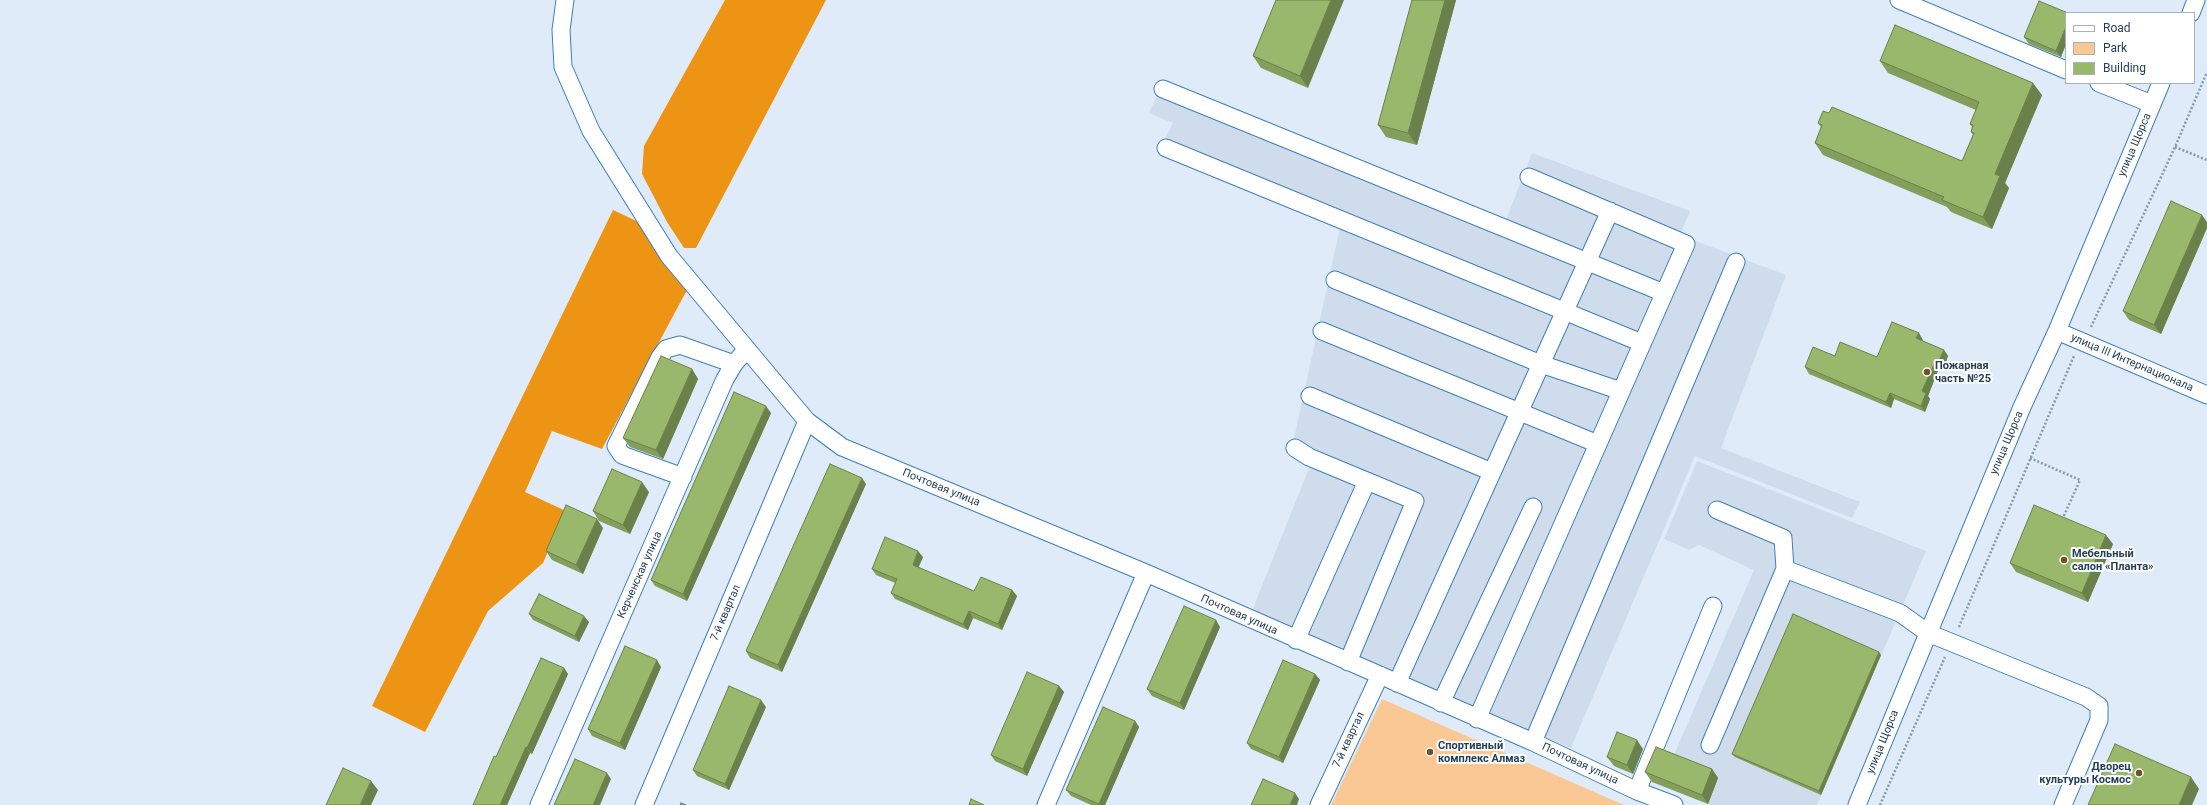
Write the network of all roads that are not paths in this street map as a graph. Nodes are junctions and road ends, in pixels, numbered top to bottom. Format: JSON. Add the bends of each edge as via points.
{"nodes":[{"id":1,"x":565,"y":0,"type":"edge"},
{"id":2,"x":1899,"y":0,"type":"edge"},
{"id":3,"x":2196,"y":0,"type":"edge"},
{"id":4,"x":2191,"y":12,"type":"edge"},
{"id":5,"x":2065,"y":70,"type":"edge"},
{"id":6,"x":2102,"y":84,"type":"edge"},
{"id":7,"x":2161,"y":84,"type":"edge"},
{"id":8,"x":1163,"y":89,"type":"dead end"},
{"id":9,"x":2152,"y":104,"type":"junction"},
{"id":10,"x":1166,"y":148,"type":"dead end"},
{"id":11,"x":1529,"y":177,"type":"dead end"},
{"id":12,"x":1610,"y":211,"type":"junction"},
{"id":13,"x":1586,"y":262,"type":"junction"},
{"id":14,"x":1736,"y":262,"type":"dead end"},
{"id":15,"x":1335,"y":280,"type":"dead end"},
{"id":16,"x":1664,"y":293,"type":"junction"},
{"id":17,"x":1565,"y":310,"type":"junction"},
{"id":18,"x":1322,"y":331,"type":"dead end"},
{"id":19,"x":2057,"y":331,"type":"junction"},
{"id":20,"x":1642,"y":343,"type":"junction"},
{"id":21,"x":747,"y":349,"type":"junction"},
{"id":22,"x":734,"y":364,"type":"junction"},
{"id":23,"x":1541,"y":364,"type":"junction"},
{"id":24,"x":1621,"y":391,"type":"junction"},
{"id":25,"x":2207,"y":395,"type":"edge"},
{"id":26,"x":1310,"y":396,"type":"dead end"},
{"id":27,"x":1519,"y":413,"type":"junction"},
{"id":28,"x":808,"y":421,"type":"junction"},
{"id":29,"x":1598,"y":444,"type":"junction"},
{"id":30,"x":1295,"y":448,"type":"dead end"},
{"id":31,"x":1492,"y":472,"type":"junction"},
{"id":32,"x":682,"y":477,"type":"junction"},
{"id":33,"x":1367,"y":481,"type":"junction"},
{"id":34,"x":1533,"y":507,"type":"dead end"},
{"id":35,"x":1717,"y":510,"type":"dead end"},
{"id":36,"x":1785,"y":569,"type":"junction"},
{"id":37,"x":1146,"y":573,"type":"junction"},
{"id":38,"x":1713,"y":606,"type":"dead end"},
{"id":39,"x":1928,"y":633,"type":"junction"},
{"id":40,"x":1296,"y":640,"type":"junction"},
{"id":41,"x":1348,"y":662,"type":"junction"},
{"id":42,"x":1380,"y":676,"type":"junction"},
{"id":43,"x":1397,"y":683,"type":"junction"},
{"id":44,"x":1441,"y":703,"type":"junction"},
{"id":45,"x":1478,"y":719,"type":"junction"},
{"id":46,"x":1532,"y":742,"type":"junction"},
{"id":47,"x":1710,"y":745,"type":"dead end"},
{"id":48,"x":1637,"y":791,"type":"junction"},
{"id":49,"x":539,"y":805,"type":"edge"},
{"id":50,"x":644,"y":805,"type":"edge"},
{"id":51,"x":1046,"y":805,"type":"edge"},
{"id":52,"x":1319,"y":805,"type":"edge"},
{"id":53,"x":1674,"y":805,"type":"edge"},
{"id":54,"x":1857,"y":805,"type":"edge"},
{"id":55,"x":2063,"y":805,"type":"edge"}],
"edges":[{"from":1,"to":21,"type":"street","name":"Почтовая улица","via":[[561,30],[563,67],[591,131],[669,256]]},
{"from":2,"to":5,"type":"street"},
{"from":3,"to":4,"type":"street"},
{"from":6,"to":9,"type":"street"},
{"from":7,"to":9,"type":"street","name":"улица Щорса"},
{"from":8,"to":13,"type":"street"},
{"from":9,"to":19,"type":"street","name":"улица Щорса"},
{"from":10,"to":17,"type":"street"},
{"from":11,"to":12,"type":"street"},
{"from":12,"to":13,"type":"street"},
{"from":12,"to":16,"type":"street","via":[[1686,244]]},
{"from":13,"to":16,"type":"street"},
{"from":13,"to":17,"type":"street"},
{"from":14,"to":46,"type":"street"},
{"from":15,"to":23,"type":"street"},
{"from":16,"to":20,"type":"street"},
{"from":17,"to":20,"type":"street"},
{"from":17,"to":23,"type":"street"},
{"from":18,"to":27,"type":"street"},
{"from":19,"to":25,"type":"street","name":"улица III Интернационала"},
{"from":19,"to":39,"type":"street","name":"улица Щорса","via":[[2022,407]]},
{"from":20,"to":24,"type":"street"},
{"from":21,"to":22,"type":"street","name":"Керченская улица"},
{"from":21,"to":28,"type":"street","name":"Почтовая улица"},
{"from":22,"to":32,"type":"street","name":"Керченская улица"},
{"from":22,"to":32,"type":"street","via":[[680,345],[666,349],[616,446],[622,455]]},
{"from":23,"to":24,"type":"street"},
{"from":23,"to":27,"type":"street"},
{"from":24,"to":29,"type":"street"},
{"from":26,"to":31,"type":"street"},
{"from":27,"to":29,"type":"street"},
{"from":27,"to":31,"type":"street"},
{"from":28,"to":37,"type":"street","name":"Почтовая улица","via":[[842,447]]},
{"from":28,"to":50,"type":"street","name":"7-й квартал"},
{"from":29,"to":45,"type":"street"},
{"from":30,"to":33,"type":"street"},
{"from":31,"to":43,"type":"street"},
{"from":32,"to":49,"type":"street","name":"Керченская улица"},
{"from":33,"to":40,"type":"street"},
{"from":33,"to":41,"type":"street","via":[[1415,501]]},
{"from":34,"to":44,"type":"street"},
{"from":35,"to":36,"type":"street","via":[[1783,538]]},
{"from":36,"to":39,"type":"street","via":[[1900,613]]},
{"from":36,"to":47,"type":"street"},
{"from":37,"to":40,"type":"street","name":"Почтовая улица"},
{"from":37,"to":51,"type":"street"},
{"from":38,"to":48,"type":"street"},
{"from":39,"to":54,"type":"street","name":"улица Щорса"},
{"from":39,"to":55,"type":"street","via":[[2086,697],[2099,706],[2099,720]]},
{"from":40,"to":41,"type":"street","name":"Почтовая улица"},
{"from":41,"to":42,"type":"street","name":"Почтовая улица"},
{"from":42,"to":43,"type":"street","name":"Почтовая улица"},
{"from":42,"to":52,"type":"street","name":"7-й квартал"},
{"from":43,"to":44,"type":"street","name":"Почтовая улица"},
{"from":44,"to":45,"type":"street","name":"Почтовая улица"},
{"from":45,"to":46,"type":"street","name":"Почтовая улица"},
{"from":46,"to":48,"type":"street","name":"Почтовая улица"},
{"from":48,"to":53,"type":"street","name":"Почтовая улица"}]}
